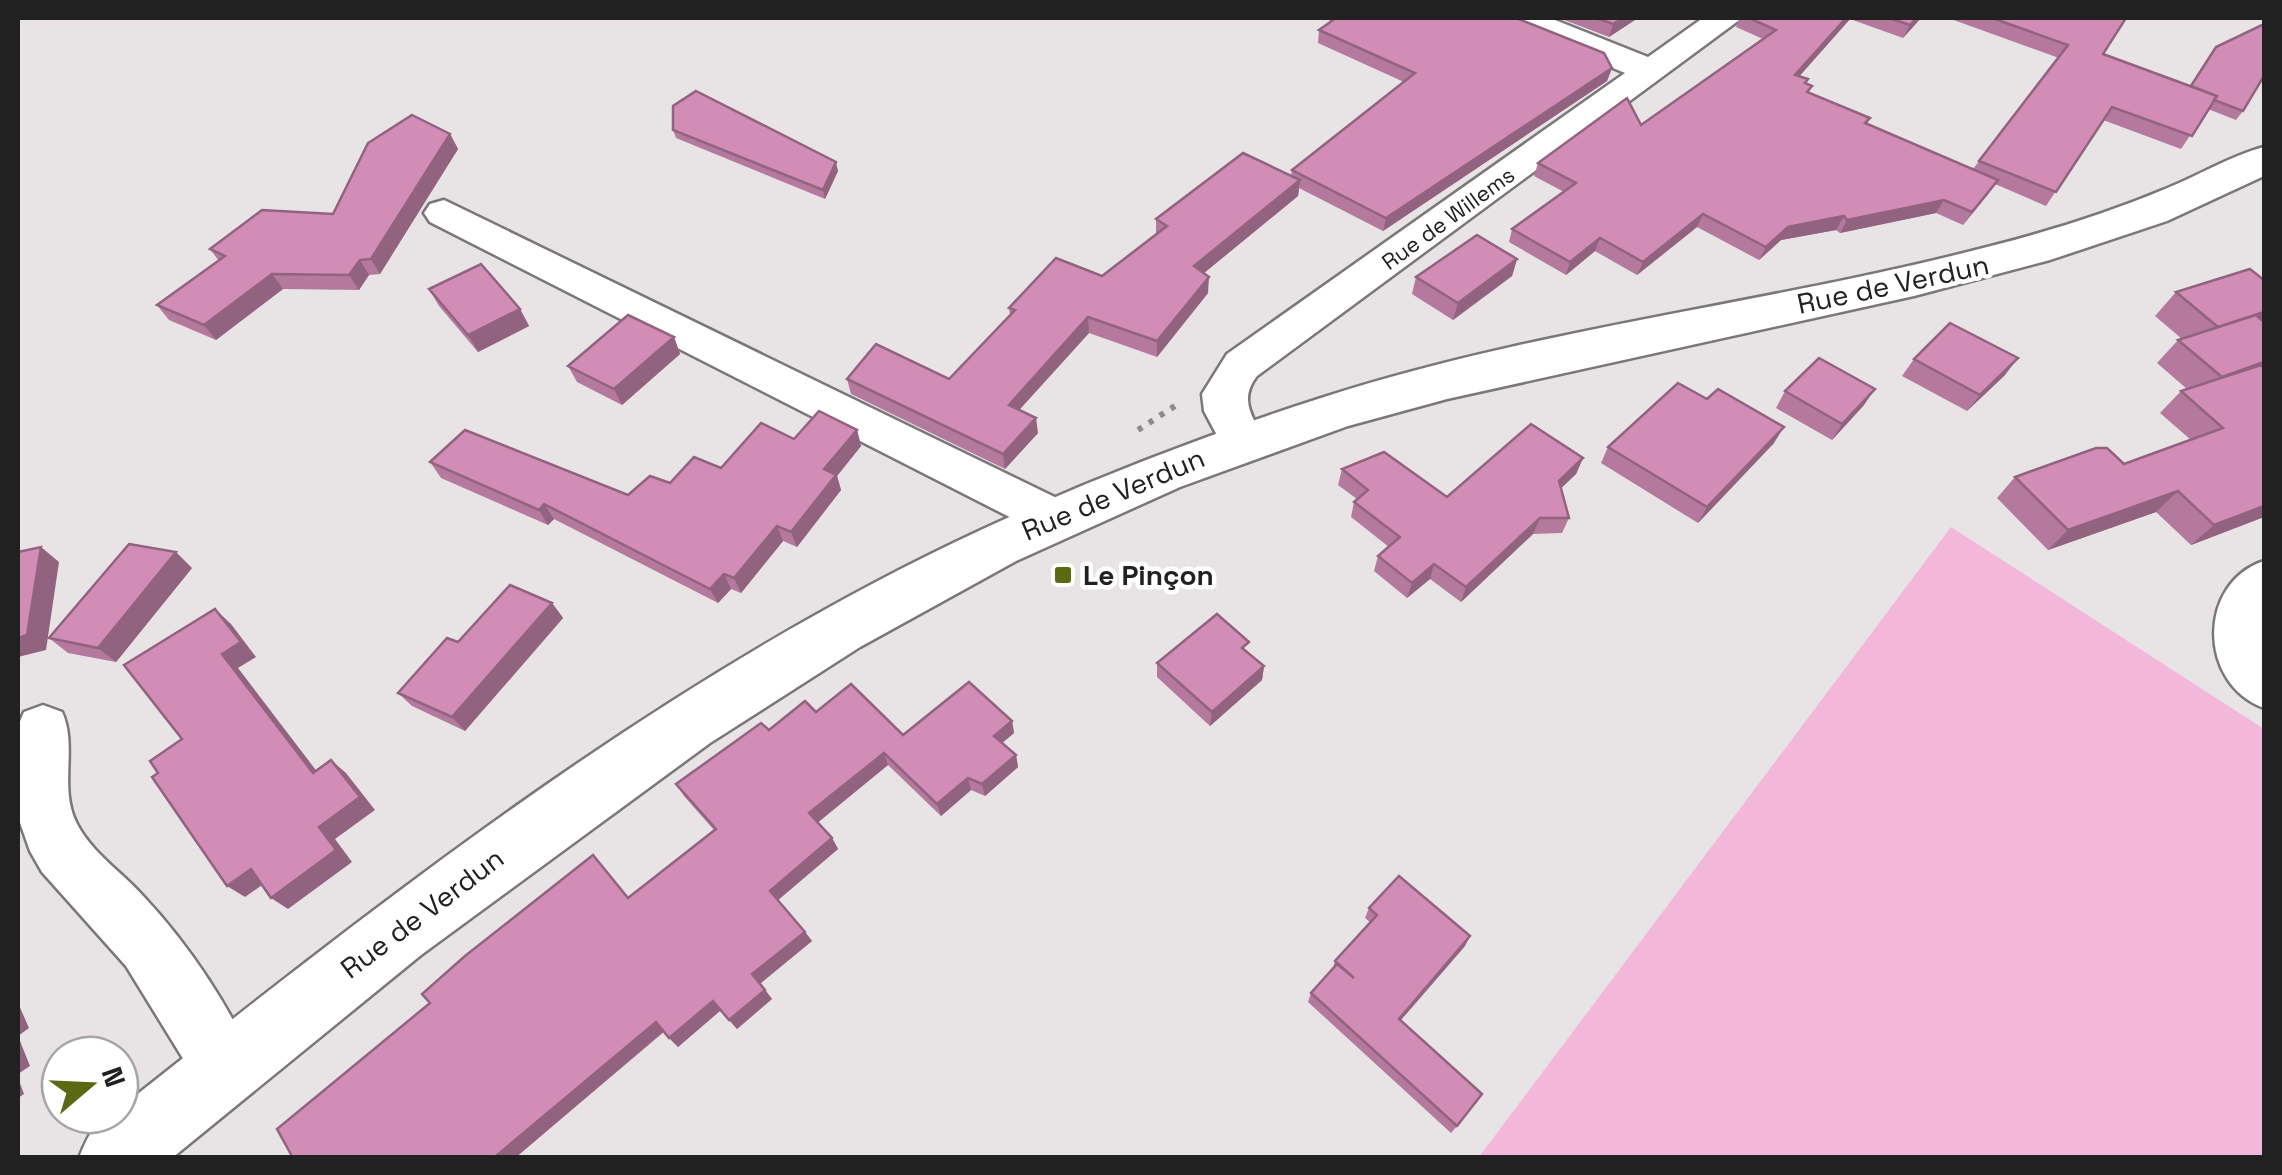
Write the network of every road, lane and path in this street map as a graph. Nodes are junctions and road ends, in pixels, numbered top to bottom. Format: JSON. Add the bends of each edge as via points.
{"nodes":[{"id":1,"x":1521,"y":18,"type":"edge"},
{"id":2,"x":1724,"y":18,"type":"edge"},
{"id":3,"x":1652,"y":70,"type":"junction"},
{"id":4,"x":2264,"y":160,"type":"edge"},
{"id":5,"x":444,"y":213,"type":"dead end"},
{"id":6,"x":1243,"y":442,"type":"junction"},
{"id":7,"x":1052,"y":517,"type":"junction"},
{"id":8,"x":2264,"y":581,"type":"edge"},
{"id":9,"x":2264,"y":686,"type":"edge"},
{"id":10,"x":44,"y":729,"type":"dead end"},
{"id":11,"x":224,"y":1069,"type":"junction"},
{"id":12,"x":115,"y":1158,"type":"edge"}],
"edges":[{"from":1,"to":3,"type":"street"},
{"from":2,"to":3,"type":"street","name":"Rue de Willems"},
{"from":3,"to":6,"type":"street","name":"Rue de Willems","via":[[1242,365],[1224,383],[1222,402]]},
{"from":4,"to":6,"type":"main road","name":"Rue de Verdun","via":[[2124,223],[1993,262],[1531,360]]},
{"from":5,"to":7,"type":"street"},
{"from":6,"to":7,"type":"main road","name":"Rue de Verdun"},
{"from":7,"to":11,"type":"main road","name":"Rue de Verdun","via":[[807,650],[621,767],[406,923]]},
{"from":8,"to":9,"type":"street","via":[[2239,606],[2236,628]]},
{"from":10,"to":11,"type":"street","via":[[38,772],[49,834],[145,942]]},
{"from":11,"to":12,"type":"main road","name":"Rue de Verdun"}]}
